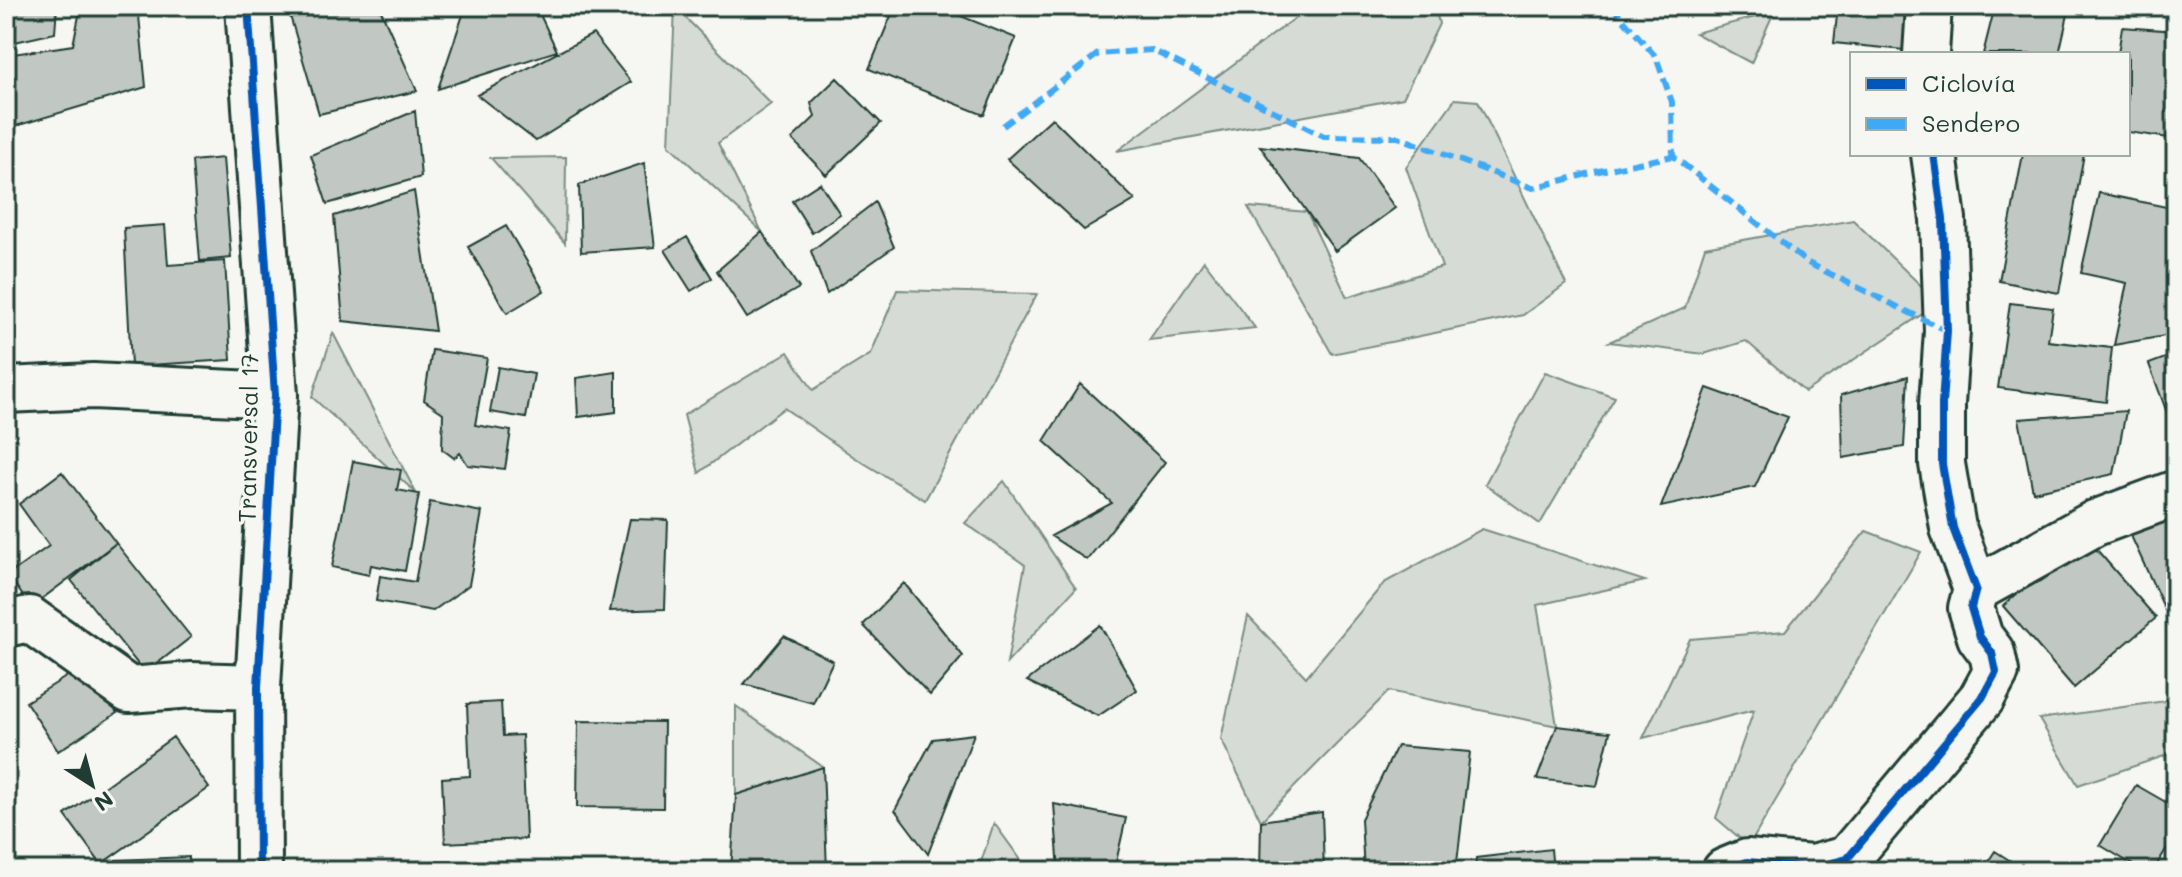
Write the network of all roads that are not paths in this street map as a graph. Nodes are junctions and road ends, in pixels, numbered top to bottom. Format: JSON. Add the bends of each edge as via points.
{"nodes":[{"id":1,"x":248,"y":6,"type":"edge"},
{"id":2,"x":1929,"y":6,"type":"edge"},
{"id":3,"x":1926,"y":52,"type":"edge"},
{"id":4,"x":1934,"y":156,"type":"edge"},
{"id":5,"x":6,"y":390,"type":"edge"},
{"id":6,"x":275,"y":395,"type":"junction"},
{"id":7,"x":2176,"y":493,"type":"edge"},
{"id":8,"x":1976,"y":589,"type":"junction"},
{"id":9,"x":6,"y":624,"type":"edge"},
{"id":10,"x":258,"y":687,"type":"junction"},
{"id":11,"x":259,"y":871,"type":"edge"},
{"id":12,"x":1725,"y":871,"type":"edge"}],
"edges":[{"from":1,"to":6,"type":"street","name":"Transversal 17"},
{"from":2,"to":3,"type":"street"},
{"from":4,"to":8,"type":"street","via":[[1943,219],[1947,331],[1942,464],[1953,528]]},
{"from":5,"to":6,"type":"street","via":[[93,386]]},
{"from":6,"to":10,"type":"street","name":"Transversal 17"},
{"from":7,"to":8,"type":"street","via":[[2095,523]]},
{"from":8,"to":12,"type":"street","via":[[1971,608],[1996,672],[1982,698],[1847,859],[1812,868],[1747,862]]},
{"from":9,"to":10,"type":"street","via":[[29,619],[129,690]]},
{"from":10,"to":11,"type":"street","name":"Transversal 17"}]}
